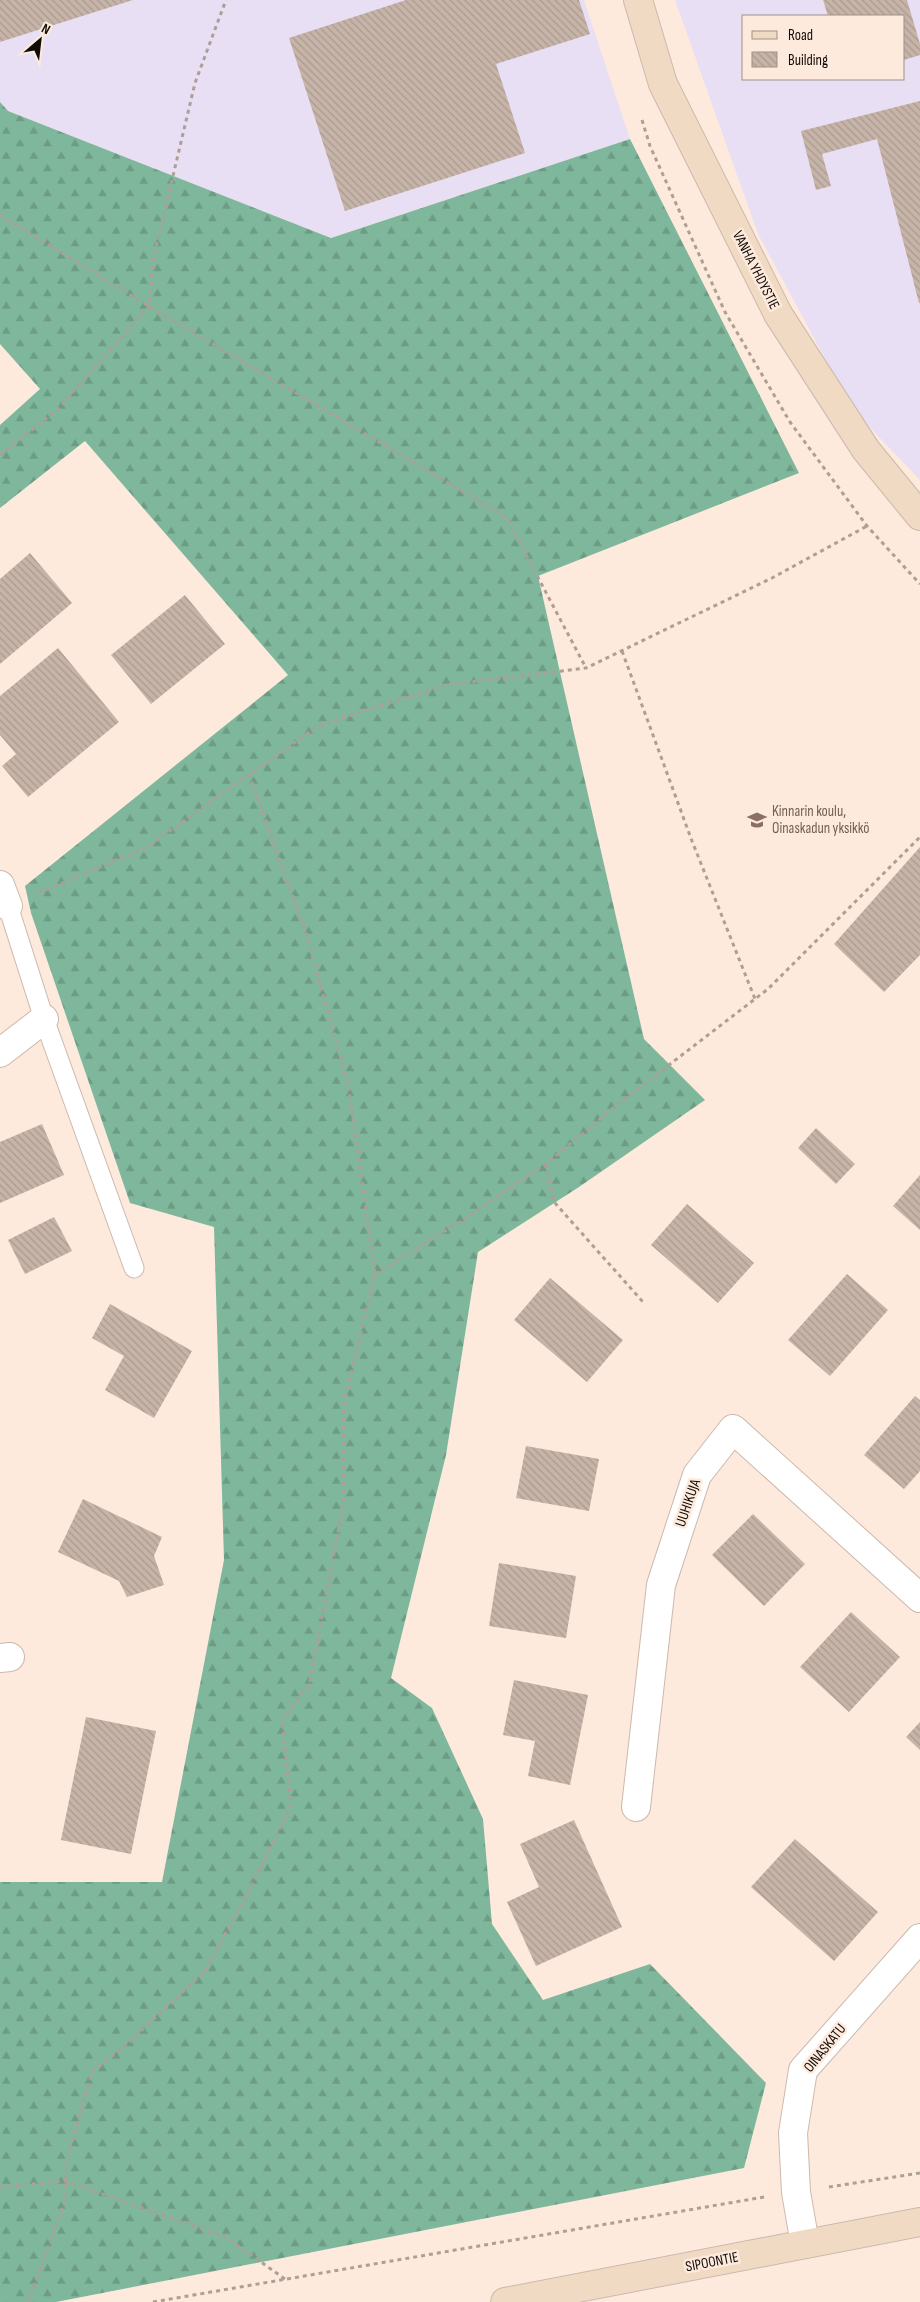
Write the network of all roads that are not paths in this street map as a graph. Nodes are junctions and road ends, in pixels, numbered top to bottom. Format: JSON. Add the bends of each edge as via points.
{"nodes":[{"id":1,"x":638,"y":0,"type":"edge"},
{"id":2,"x":920,"y":516,"type":"edge"},
{"id":3,"x":4,"y":896,"type":"edge"},
{"id":4,"x":44,"y":1019,"type":"junction"},
{"id":5,"x":0,"y":1052,"type":"edge"},
{"id":6,"x":134,"y":1268,"type":"dead end"},
{"id":7,"x":920,"y":1598,"type":"edge"},
{"id":8,"x":636,"y":1807,"type":"dead end"},
{"id":9,"x":920,"y":1938,"type":"edge"},
{"id":10,"x":920,"y":2222,"type":"edge"},
{"id":11,"x":805,"y":2244,"type":"junction"},
{"id":12,"x":504,"y":2302,"type":"edge"}],
"edges":[{"from":1,"to":2,"type":"street","name":"VANHA YHDYSTIE","via":[[663,84],[778,314],[866,450]]},
{"from":3,"to":4,"type":"lane"},
{"from":4,"to":5,"type":"street"},
{"from":4,"to":6,"type":"lane"},
{"from":7,"to":8,"type":"street","name":"UUHIKUJA","via":[[734,1429],[697,1475],[661,1585]]},
{"from":9,"to":11,"type":"street","name":"OINASKATU","via":[[803,2070],[793,2133],[796,2192]]},
{"from":10,"to":11,"type":"street","name":"SIPOONTIE"},
{"from":11,"to":12,"type":"street","name":"SIPOONTIE"}]}
